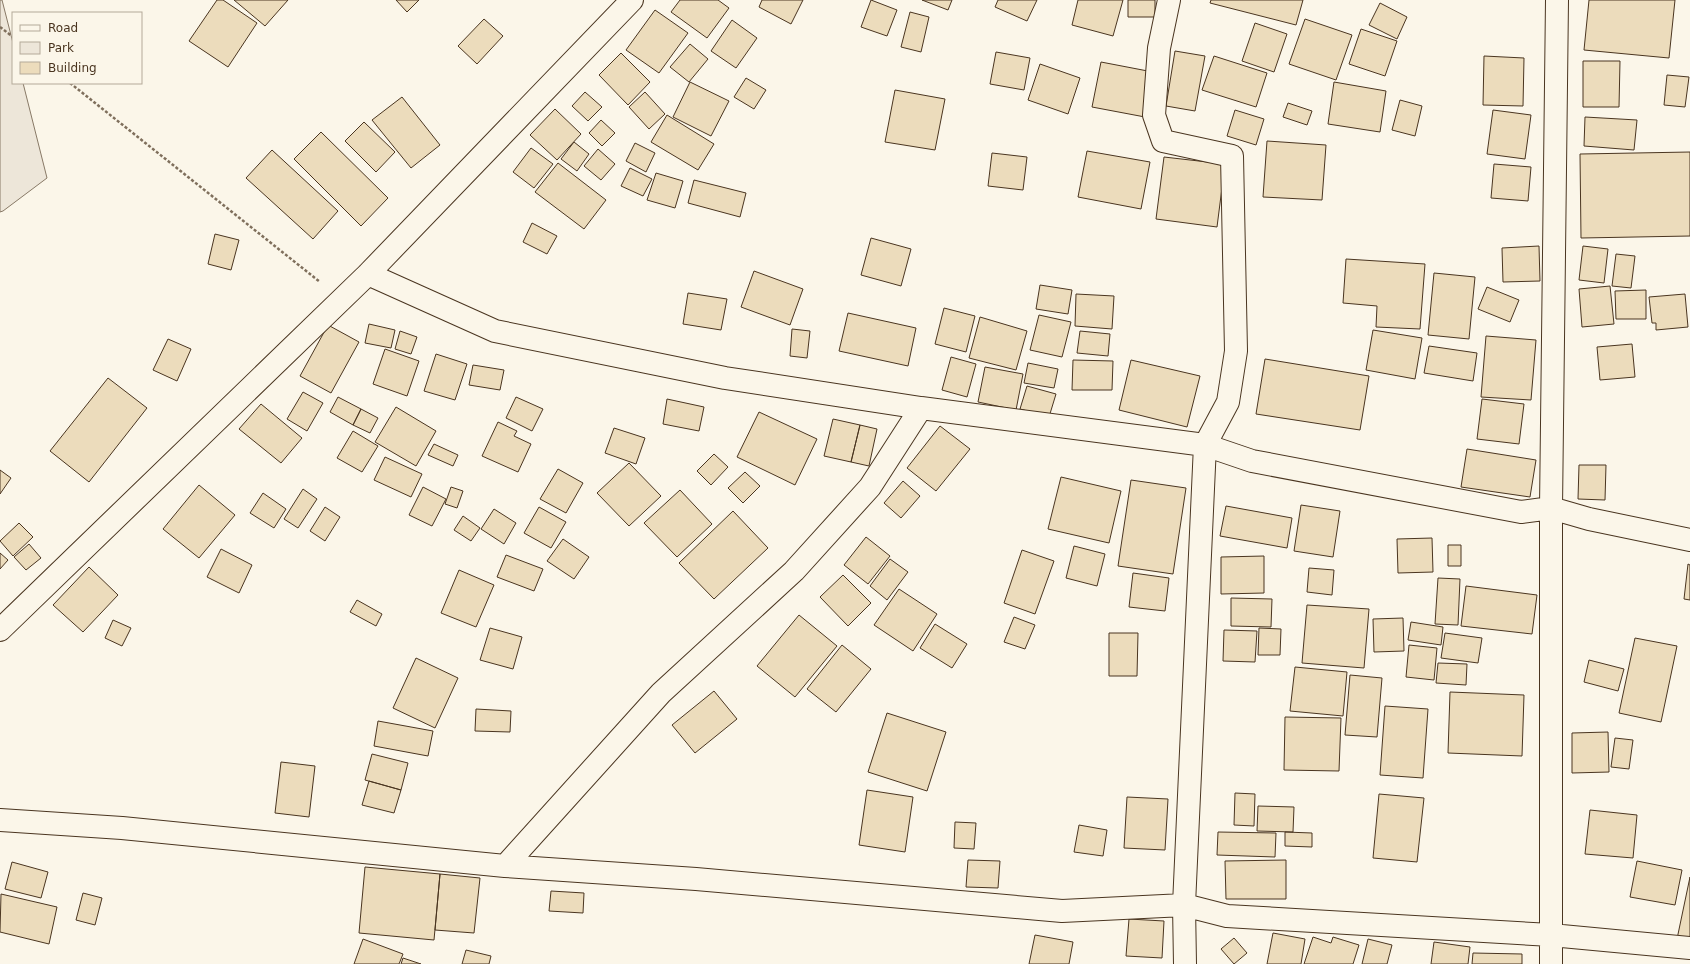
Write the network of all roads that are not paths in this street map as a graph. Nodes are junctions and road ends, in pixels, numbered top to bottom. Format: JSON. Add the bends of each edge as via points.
{"nodes":[{"id":1,"x":632,"y":0,"type":"edge"},
{"id":2,"x":1169,"y":0,"type":"edge"},
{"id":3,"x":1557,"y":0,"type":"edge"},
{"id":4,"x":368,"y":274,"type":"junction"},
{"id":5,"x":921,"y":408,"type":"junction"},
{"id":6,"x":1205,"y":445,"type":"junction"},
{"id":7,"x":1551,"y":508,"type":"junction"},
{"id":8,"x":1690,"y":540,"type":"edge"},
{"id":9,"x":0,"y":630,"type":"edge"},
{"id":10,"x":0,"y":820,"type":"edge"},
{"id":11,"x":505,"y":866,"type":"junction"},
{"id":12,"x":1184,"y":905,"type":"junction"},
{"id":13,"x":1551,"y":935,"type":"junction"},
{"id":14,"x":1690,"y":948,"type":"edge"},
{"id":15,"x":1185,"y":964,"type":"edge"},
{"id":16,"x":1551,"y":964,"type":"edge"}],
"edges":[{"from":1,"to":4,"type":"street"},
{"from":2,"to":6,"type":"street","via":[[1159,48],[1154,115],[1163,141],[1232,156],[1236,352],[1228,402]]},
{"from":3,"to":7,"type":"street"},
{"from":4,"to":5,"type":"street","via":[[495,332],[726,378]]},
{"from":4,"to":9,"type":"street"},
{"from":5,"to":6,"type":"street"},
{"from":5,"to":11,"type":"street","via":[[870,487],[799,565],[662,693]]},
{"from":6,"to":7,"type":"street","via":[[1252,461],[1513,511]]},
{"from":6,"to":12,"type":"street"},
{"from":7,"to":8,"type":"street","via":[[1589,519]]},
{"from":7,"to":13,"type":"street"},
{"from":10,"to":11,"type":"street","via":[[122,828]]},
{"from":11,"to":12,"type":"street","via":[[696,879],[1062,911]]},
{"from":12,"to":13,"type":"street","via":[[1227,916]]},
{"from":12,"to":15,"type":"street"},
{"from":13,"to":14,"type":"street"},
{"from":13,"to":16,"type":"street"}]}
